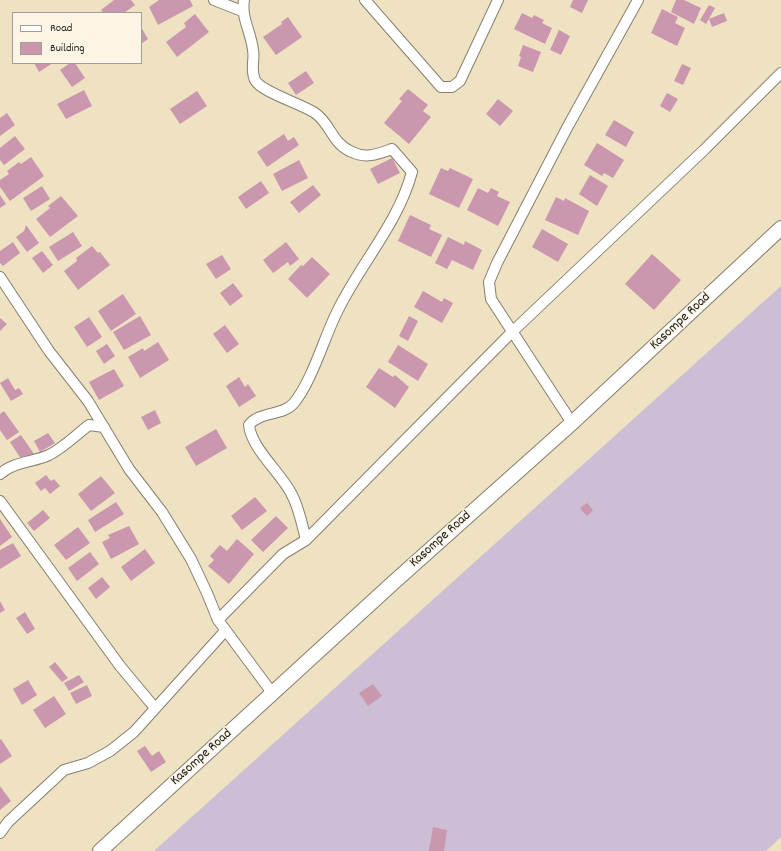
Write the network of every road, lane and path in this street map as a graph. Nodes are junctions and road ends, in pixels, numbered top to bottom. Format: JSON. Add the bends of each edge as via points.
{"nodes":[{"id":1,"x":214,"y":0,"type":"edge"},
{"id":2,"x":244,"y":0,"type":"edge"},
{"id":3,"x":365,"y":0,"type":"edge"},
{"id":4,"x":498,"y":0,"type":"edge"},
{"id":5,"x":638,"y":0,"type":"edge"},
{"id":6,"x":242,"y":10,"type":"junction"},
{"id":7,"x":781,"y":72,"type":"edge"},
{"id":8,"x":781,"y":228,"type":"edge"},
{"id":9,"x":0,"y":277,"type":"edge"},
{"id":10,"x":512,"y":332,"type":"junction"},
{"id":11,"x":572,"y":423,"type":"junction"},
{"id":12,"x":104,"y":427,"type":"junction"},
{"id":13,"x":0,"y":474,"type":"edge"},
{"id":14,"x":0,"y":501,"type":"edge"},
{"id":15,"x":306,"y":540,"type":"junction"},
{"id":16,"x":218,"y":620,"type":"junction"},
{"id":17,"x":225,"y":631,"type":"junction"},
{"id":18,"x":273,"y":694,"type":"junction"},
{"id":19,"x":155,"y":708,"type":"junction"},
{"id":20,"x":0,"y":834,"type":"edge"},
{"id":21,"x":100,"y":851,"type":"edge"}],
"edges":[{"from":1,"to":6,"type":"street"},
{"from":2,"to":6,"type":"street"},
{"from":3,"to":4,"type":"street","via":[[441,87],[452,87],[460,81]]},
{"from":5,"to":10,"type":"street","via":[[568,126],[497,263],[490,282],[491,299]]},
{"from":6,"to":15,"type":"street","via":[[253,51],[252,69],[255,81],[266,90],[317,115],[339,145],[352,153],[368,157],[392,149],[412,172],[404,198],[336,313],[302,391],[293,404],[277,413],[253,420],[249,426],[256,445],[292,493]]},
{"from":7,"to":10,"type":"street"},
{"from":8,"to":11,"type":"street","name":"Kasompe Road"},
{"from":9,"to":12,"type":"street"},
{"from":10,"to":11,"type":"street"},
{"from":10,"to":15,"type":"street"},
{"from":11,"to":18,"type":"street","name":"Kasompe Road"},
{"from":12,"to":13,"type":"street","via":[[90,426],[51,454]]},
{"from":12,"to":16,"type":"street","via":[[129,469],[162,512],[191,559]]},
{"from":14,"to":19,"type":"street","via":[[120,666]]},
{"from":15,"to":16,"type":"street","via":[[283,554]]},
{"from":16,"to":17,"type":"street"},
{"from":17,"to":18,"type":"street"},
{"from":17,"to":19,"type":"street"},
{"from":18,"to":21,"type":"street","name":"Kasompe Road"},
{"from":19,"to":20,"type":"street","via":[[134,732],[110,752],[88,763],[64,770],[8,822]]}]}
